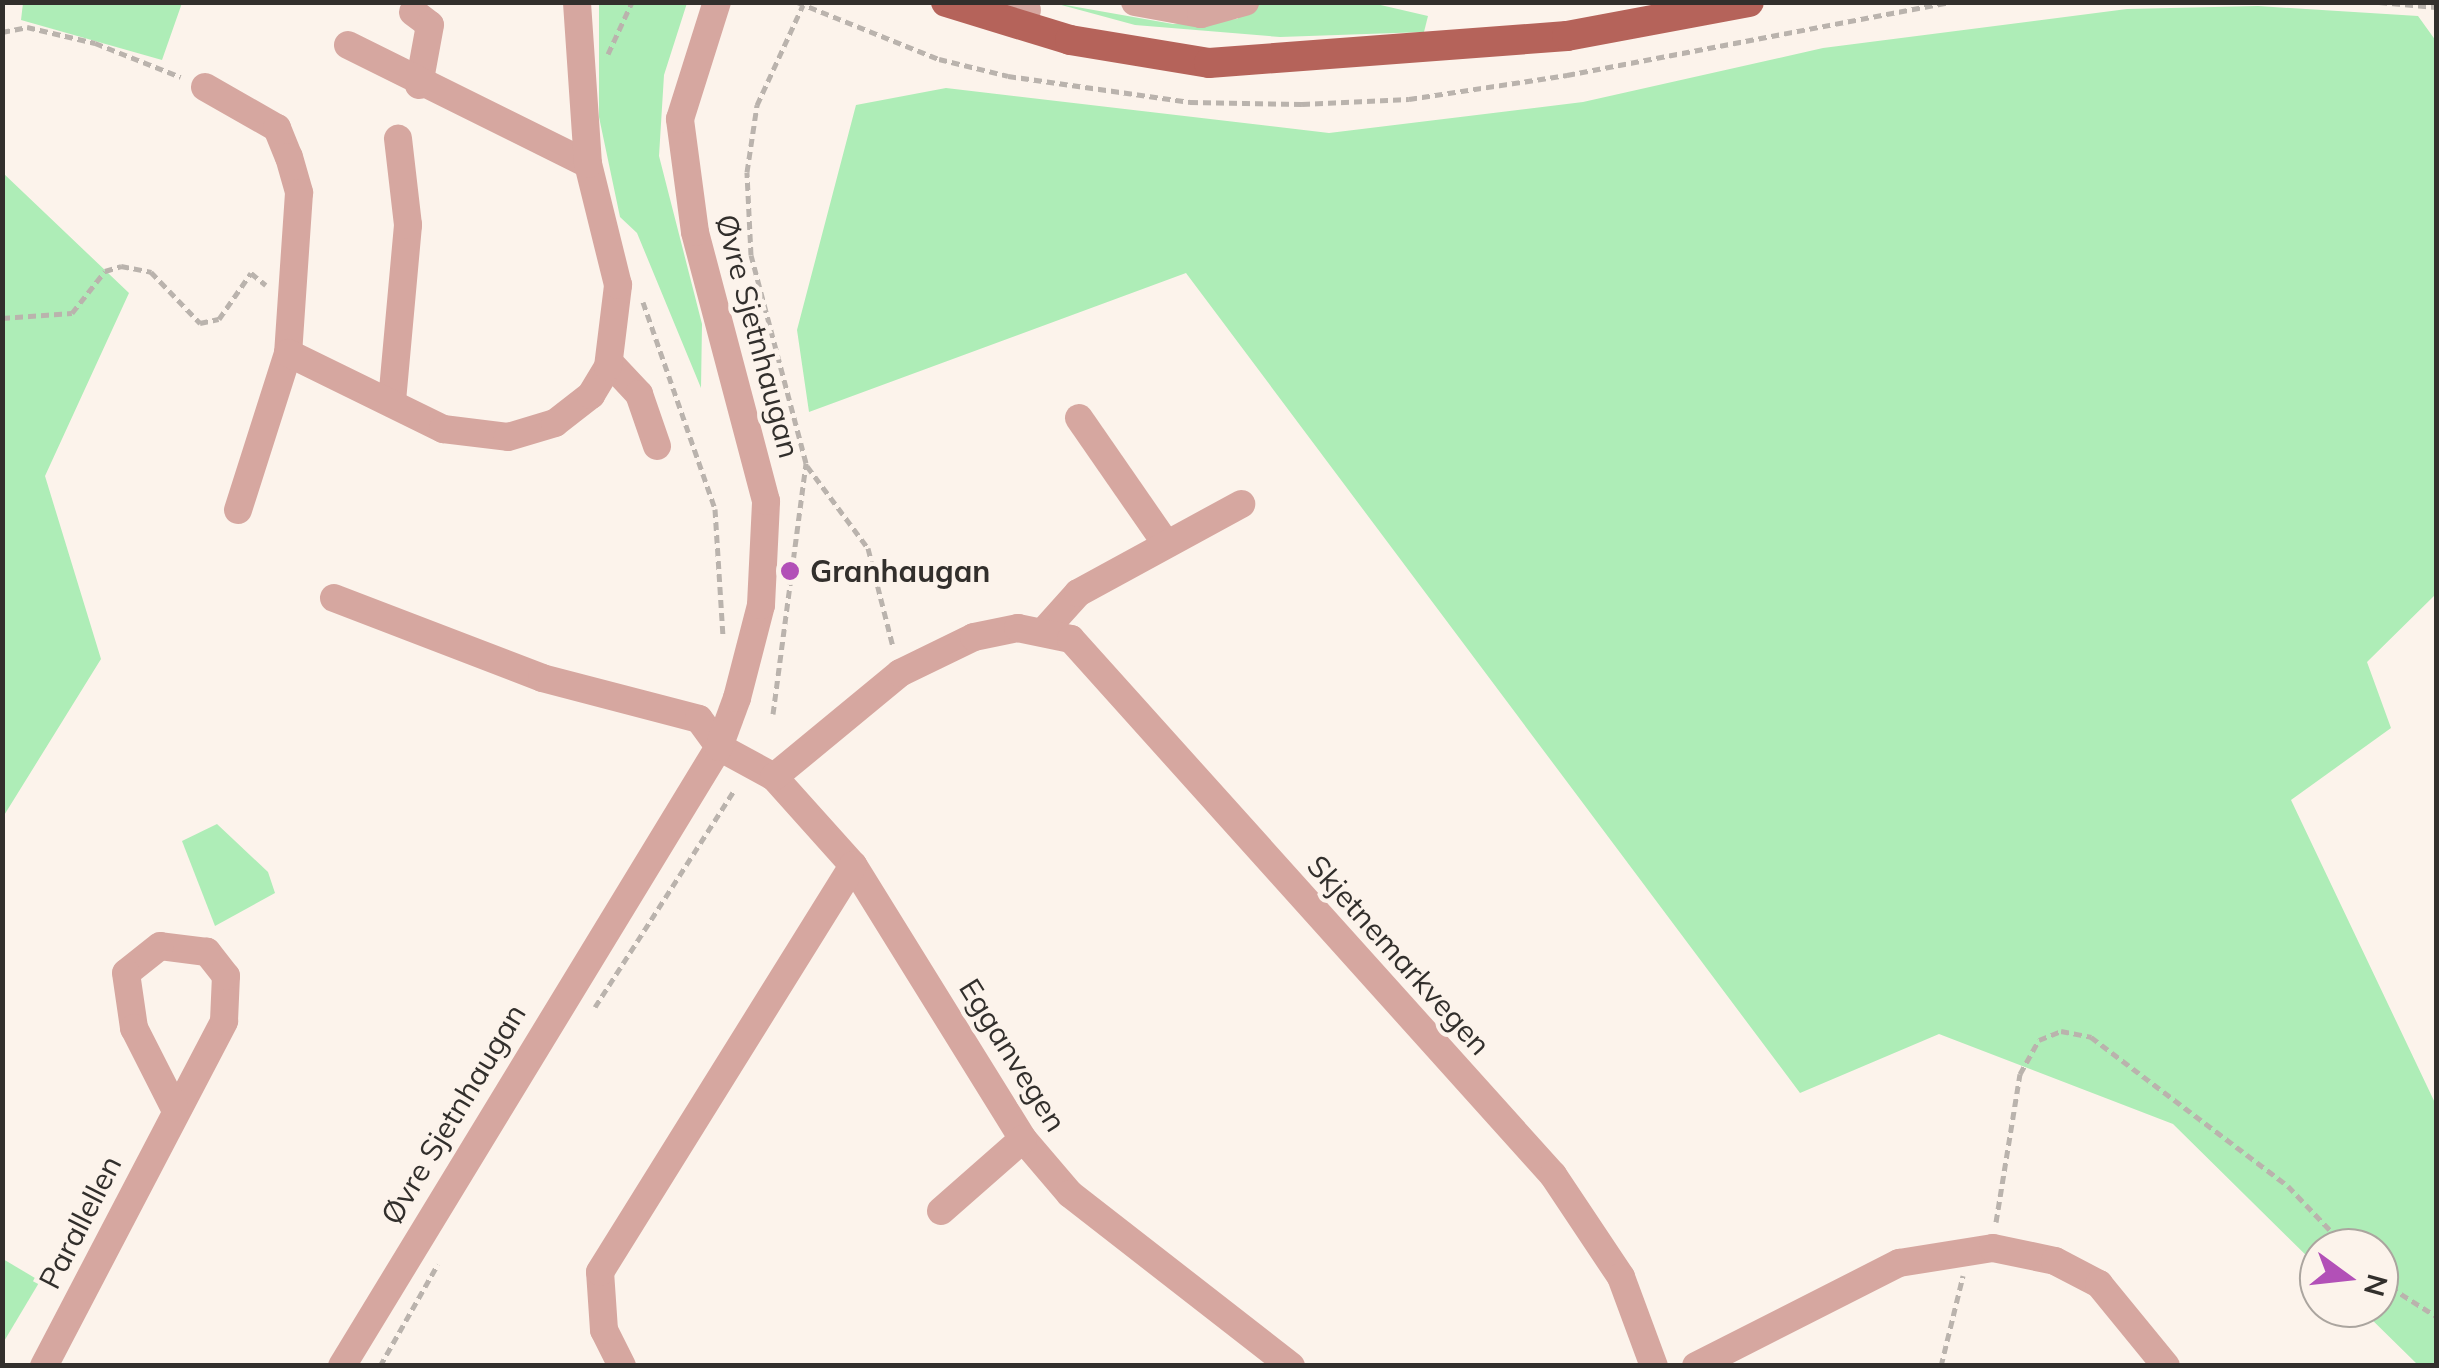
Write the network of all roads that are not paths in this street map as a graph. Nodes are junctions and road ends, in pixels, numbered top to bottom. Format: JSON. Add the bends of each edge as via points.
{"nodes":[{"id":1,"x":578,"y":2,"type":"edge"},
{"id":2,"x":716,"y":2,"type":"edge"},
{"id":3,"x":946,"y":2,"type":"edge"},
{"id":4,"x":1135,"y":2,"type":"edge"},
{"id":5,"x":1246,"y":2,"type":"edge"},
{"id":6,"x":1749,"y":2,"type":"edge"},
{"id":7,"x":1016,"y":5,"type":"edge"},
{"id":8,"x":1182,"y":6,"type":"edge"},
{"id":9,"x":413,"y":12,"type":"dead end"},
{"id":10,"x":348,"y":46,"type":"dead end"},
{"id":11,"x":1262,"y":54,"type":"junction"},
{"id":12,"x":420,"y":85,"type":"junction"},
{"id":13,"x":205,"y":86,"type":"road end"},
{"id":14,"x":398,"y":139,"type":"dead end"},
{"id":15,"x":588,"y":164,"type":"junction"},
{"id":16,"x":288,"y":353,"type":"junction"},
{"id":17,"x":609,"y":362,"type":"junction"},
{"id":18,"x":392,"y":401,"type":"junction"},
{"id":19,"x":1079,"y":418,"type":"dead end"},
{"id":20,"x":657,"y":446,"type":"dead end"},
{"id":21,"x":1241,"y":504,"type":"dead end"},
{"id":22,"x":238,"y":510,"type":"dead end"},
{"id":23,"x":1164,"y":542,"type":"junction"},
{"id":24,"x":334,"y":598,"type":"dead end"},
{"id":25,"x":1042,"y":632,"type":"junction"},
{"id":26,"x":718,"y":747,"type":"junction"},
{"id":27,"x":774,"y":777,"type":"junction"},
{"id":28,"x":853,"y":865,"type":"junction"},
{"id":29,"x":174,"y":1107,"type":"junction"},
{"id":30,"x":1023,"y":1138,"type":"junction"},
{"id":31,"x":940,"y":1212,"type":"dead end"},
{"id":32,"x":44,"y":1366,"type":"edge"},
{"id":33,"x":342,"y":1366,"type":"edge"},
{"id":34,"x":622,"y":1366,"type":"edge"},
{"id":35,"x":1291,"y":1366,"type":"edge"},
{"id":36,"x":1654,"y":1366,"type":"edge"},
{"id":37,"x":1696,"y":1366,"type":"edge"},
{"id":38,"x":2166,"y":1366,"type":"edge"}],
"edges":[{"from":1,"to":15,"type":"street"},
{"from":2,"to":26,"type":"street","name":"Øvre Sjetnhaugan","via":[[691,62],[680,143],[766,501],[761,605]]},
{"from":3,"to":11,"type":"main road","via":[[1120,51],[1209,62]]},
{"from":4,"to":8,"type":"street"},
{"from":5,"to":8,"type":"street","via":[[1220,13]]},
{"from":6,"to":11,"type":"main road","via":[[1567,36],[1401,54]]},
{"from":7,"to":11,"type":"main road"},
{"from":9,"to":12,"type":"street","via":[[430,25]]},
{"from":10,"to":12,"type":"street"},
{"from":12,"to":15,"type":"street"},
{"from":13,"to":16,"type":"street","via":[[277,128],[289,157],[298,210]]},
{"from":14,"to":18,"type":"street","via":[[408,225]]},
{"from":15,"to":17,"type":"street","via":[[618,285]]},
{"from":16,"to":18,"type":"street"},
{"from":16,"to":22,"type":"street"},
{"from":17,"to":18,"type":"street","via":[[590,395],[555,423],[508,437],[443,428]]},
{"from":17,"to":20,"type":"street","via":[[638,394]]},
{"from":19,"to":23,"type":"street"},
{"from":21,"to":23,"type":"street"},
{"from":23,"to":25,"type":"street","via":[[1078,594]]},
{"from":24,"to":26,"type":"street","via":[[542,678],[699,719]]},
{"from":25,"to":27,"type":"street","name":"Skjetnemarkvegen","via":[[974,636],[900,673]]},
{"from":25,"to":36,"type":"street","name":"Skjetnemarkvegen","via":[[1094,656],[1553,1175],[1621,1277]]},
{"from":26,"to":27,"type":"street","name":"Egganvegen"},
{"from":26,"to":33,"type":"street","name":"Øvre Sjetnhaugan"},
{"from":27,"to":28,"type":"street","name":"Egganvegen"},
{"from":28,"to":30,"type":"street","name":"Egganvegen"},
{"from":28,"to":34,"type":"street","via":[[600,1272],[604,1330]]},
{"from":29,"to":29,"type":"street","name":"Parallellen","via":[[224,1021],[226,976],[206,952],[160,946],[126,974],[134,1028]]},
{"from":29,"to":32,"type":"street","name":"Parallellen"},
{"from":30,"to":31,"type":"street"},
{"from":30,"to":35,"type":"street","name":"Egganvegen","via":[[1114,1235]]},
{"from":37,"to":38,"type":"street","via":[[1899,1264],[1982,1248],[2055,1261],[2099,1284]]}]}
